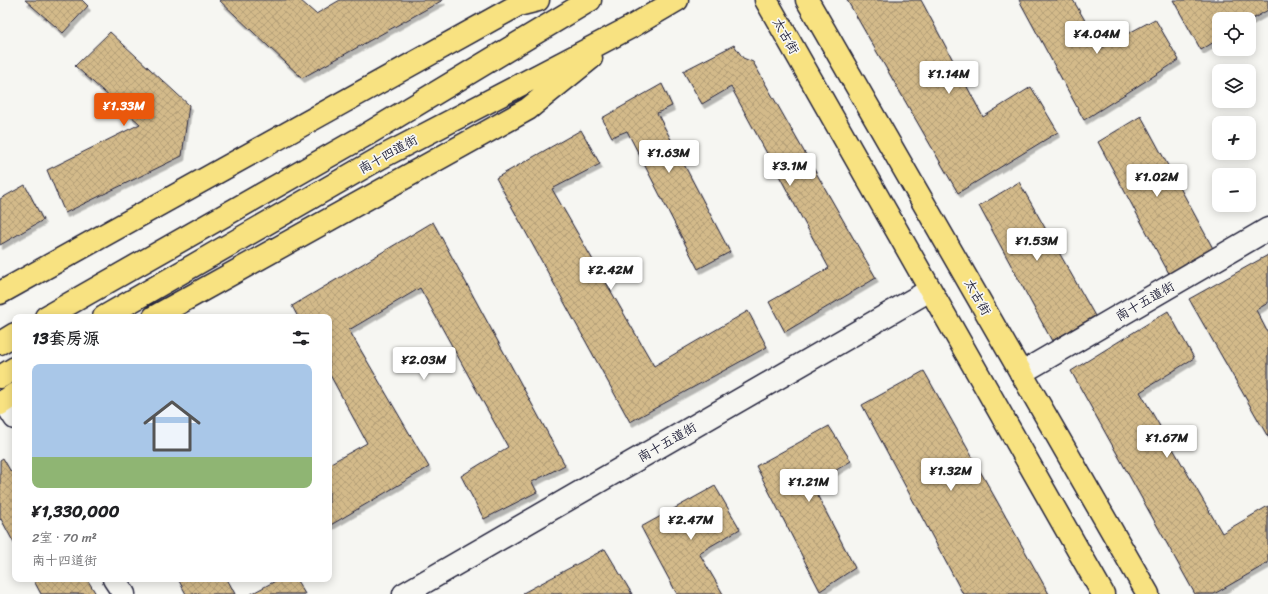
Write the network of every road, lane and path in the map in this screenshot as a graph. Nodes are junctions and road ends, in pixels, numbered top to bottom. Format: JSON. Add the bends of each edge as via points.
{"nodes":[{"id":1,"x":538,"y":0,"type":"edge"},
{"id":2,"x":590,"y":0,"type":"edge"},
{"id":3,"x":677,"y":0,"type":"edge"},
{"id":4,"x":766,"y":0,"type":"edge"},
{"id":5,"x":807,"y":0,"type":"edge"},
{"id":6,"x":631,"y":27,"type":"junction"},
{"id":7,"x":1268,"y":229,"type":"edge"},
{"id":8,"x":930,"y":290,"type":"junction"},
{"id":9,"x":0,"y":293,"type":"edge"},
{"id":10,"x":51,"y":314,"type":"edge"},
{"id":11,"x":109,"y":314,"type":"edge"},
{"id":12,"x":159,"y":314,"type":"edge"},
{"id":13,"x":12,"y":336,"type":"edge"},
{"id":14,"x":0,"y":343,"type":"edge"},
{"id":15,"x":12,"y":370,"type":"edge"},
{"id":16,"x":1022,"y":373,"type":"junction"},
{"id":17,"x":0,"y":377,"type":"edge"},
{"id":18,"x":116,"y":582,"type":"edge"},
{"id":19,"x":124,"y":594,"type":"edge"},
{"id":20,"x":404,"y":594,"type":"edge"},
{"id":21,"x":1104,"y":594,"type":"edge"},
{"id":22,"x":1148,"y":594,"type":"edge"}],
"edges":[{"from":1,"to":9,"type":"main road","via":[[518,5]]},
{"from":2,"to":10,"type":"main road","via":[[366,134]]},
{"from":3,"to":6,"type":"main road","name":"南十四道街"},
{"from":4,"to":8,"type":"main road","name":"太古街"},
{"from":5,"to":16,"type":"main road","name":"太古街"},
{"from":6,"to":11,"type":"main road","name":"南十四道街","via":[[380,158]]},
{"from":6,"to":12,"type":"main road","via":[[528,109]]},
{"from":7,"to":16,"type":"street","name":"南十五道街"},
{"from":8,"to":20,"type":"street","name":"南十五道街"},
{"from":8,"to":21,"type":"main road","name":"太古街"},
{"from":13,"to":14,"type":"main road"},
{"from":15,"to":17,"type":"main road"},
{"from":16,"to":22,"type":"main road","name":"太古街"},
{"from":18,"to":19,"type":"street"}]}
